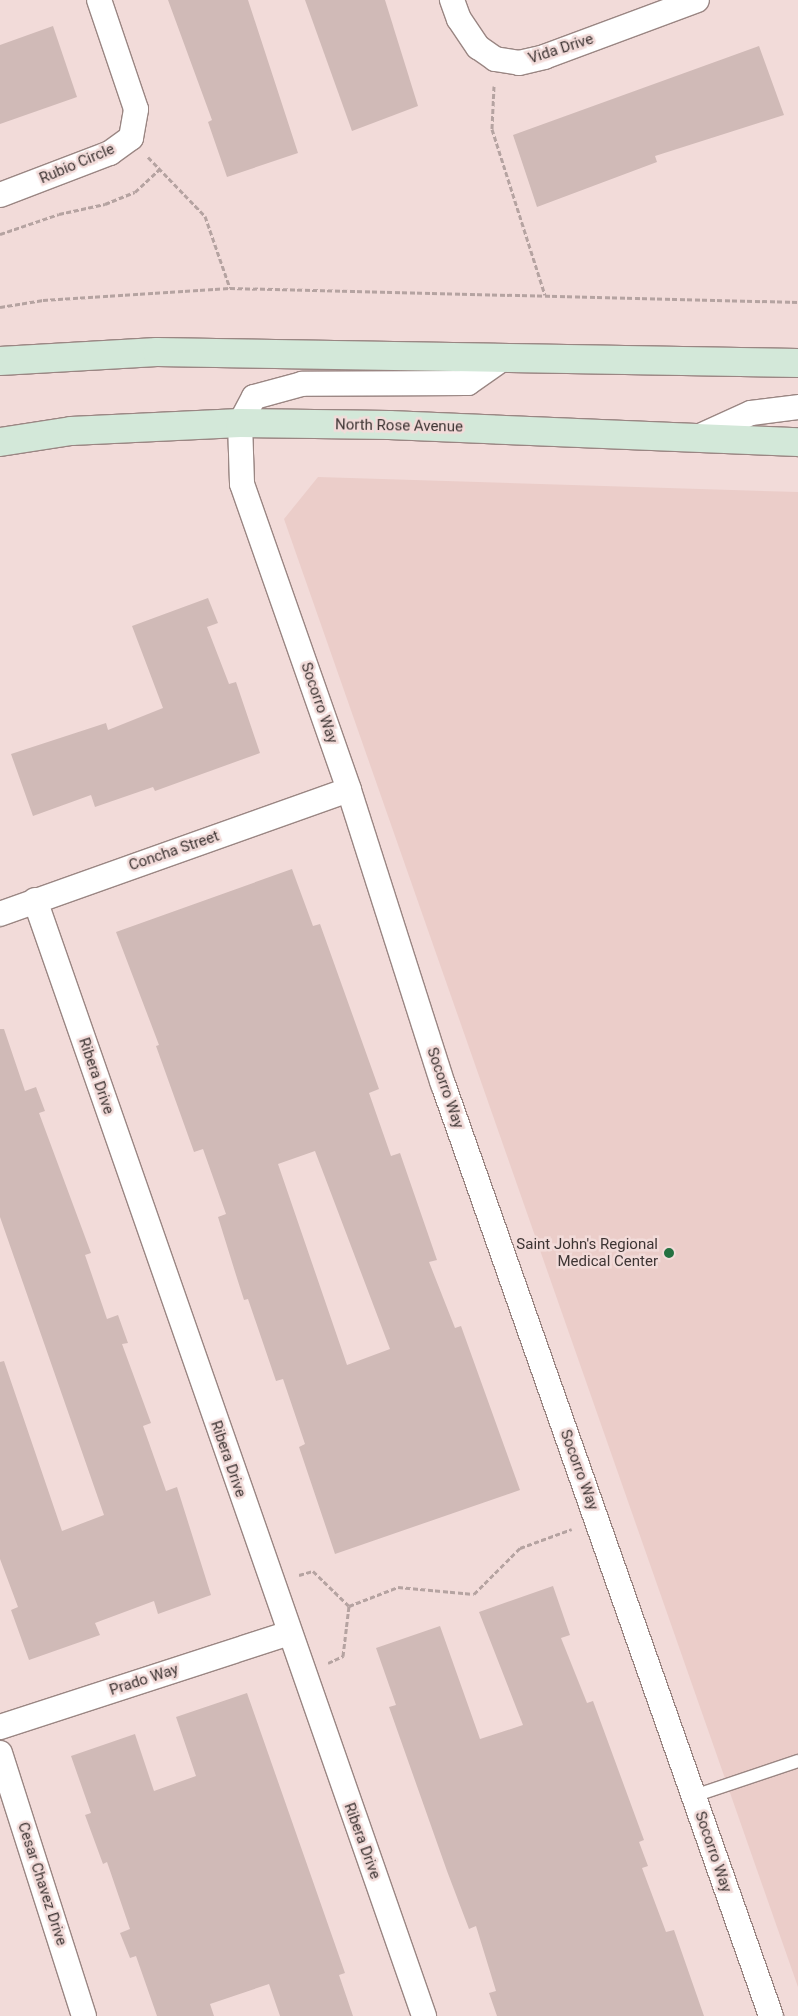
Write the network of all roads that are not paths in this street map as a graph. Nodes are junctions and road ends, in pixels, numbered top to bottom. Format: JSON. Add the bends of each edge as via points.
{"nodes":[{"id":1,"x":99,"y":0,"type":"edge"},
{"id":2,"x":452,"y":0,"type":"edge"},
{"id":3,"x":697,"y":0,"type":"edge"},
{"id":4,"x":0,"y":195,"type":"edge"},
{"id":5,"x":501,"y":360,"type":"junction"},
{"id":6,"x":0,"y":361,"type":"edge"},
{"id":7,"x":798,"y":362,"type":"edge"},
{"id":8,"x":798,"y":407,"type":"edge"},
{"id":9,"x":240,"y":423,"type":"junction"},
{"id":10,"x":698,"y":437,"type":"junction"},
{"id":11,"x":0,"y":442,"type":"edge"},
{"id":12,"x":798,"y":442,"type":"edge"},
{"id":13,"x":349,"y":790,"type":"junction"},
{"id":14,"x":35,"y":900,"type":"junction"},
{"id":15,"x":0,"y":914,"type":"edge"},
{"id":16,"x":289,"y":1633,"type":"junction"},
{"id":17,"x":0,"y":1726,"type":"edge"},
{"id":18,"x":0,"y":1753,"type":"edge"},
{"id":19,"x":798,"y":1761,"type":"edge"},
{"id":20,"x":694,"y":1796,"type":"junction"},
{"id":21,"x":84,"y":2016,"type":"edge"},
{"id":22,"x":424,"y":2016,"type":"edge"},
{"id":23,"x":771,"y":2016,"type":"edge"}],
"edges":[{"from":1,"to":4,"type":"street","name":"Rubio Circle","via":[[136,110],[130,138],[110,153]]},
{"from":2,"to":3,"type":"street","name":"Vida Drive","via":[[459,19],[478,46],[495,59],[519,63],[544,57]]},
{"from":5,"to":6,"type":"main road","via":[[157,352]]},
{"from":5,"to":7,"type":"main road"},
{"from":5,"to":9,"type":"street","via":[[468,383],[324,382],[273,390],[254,397]]},
{"from":8,"to":10,"type":"street","via":[[751,413]]},
{"from":9,"to":10,"type":"main road","name":"North Rose Avenue"},
{"from":9,"to":11,"type":"main road","name":"North Rose Avenue","via":[[71,431]]},
{"from":9,"to":13,"type":"street","name":"Socorro Way","via":[[242,484]]},
{"from":10,"to":12,"type":"main road","name":"North Rose Avenue"},
{"from":13,"to":14,"type":"street","name":"Concha Street"},
{"from":13,"to":20,"type":"street","name":"Socorro Way","via":[[442,1084]]},
{"from":14,"to":15,"type":"street","name":"Concha Street"},
{"from":14,"to":16,"type":"street","name":"Ribera Drive"},
{"from":16,"to":17,"type":"street","name":"Prado Way"},
{"from":16,"to":22,"type":"street","name":"Ribera Drive"},
{"from":18,"to":21,"type":"street","name":"Cesar Chavez Drive"},
{"from":19,"to":20,"type":"lane"},
{"from":20,"to":23,"type":"street","name":"Socorro Way"}]}
